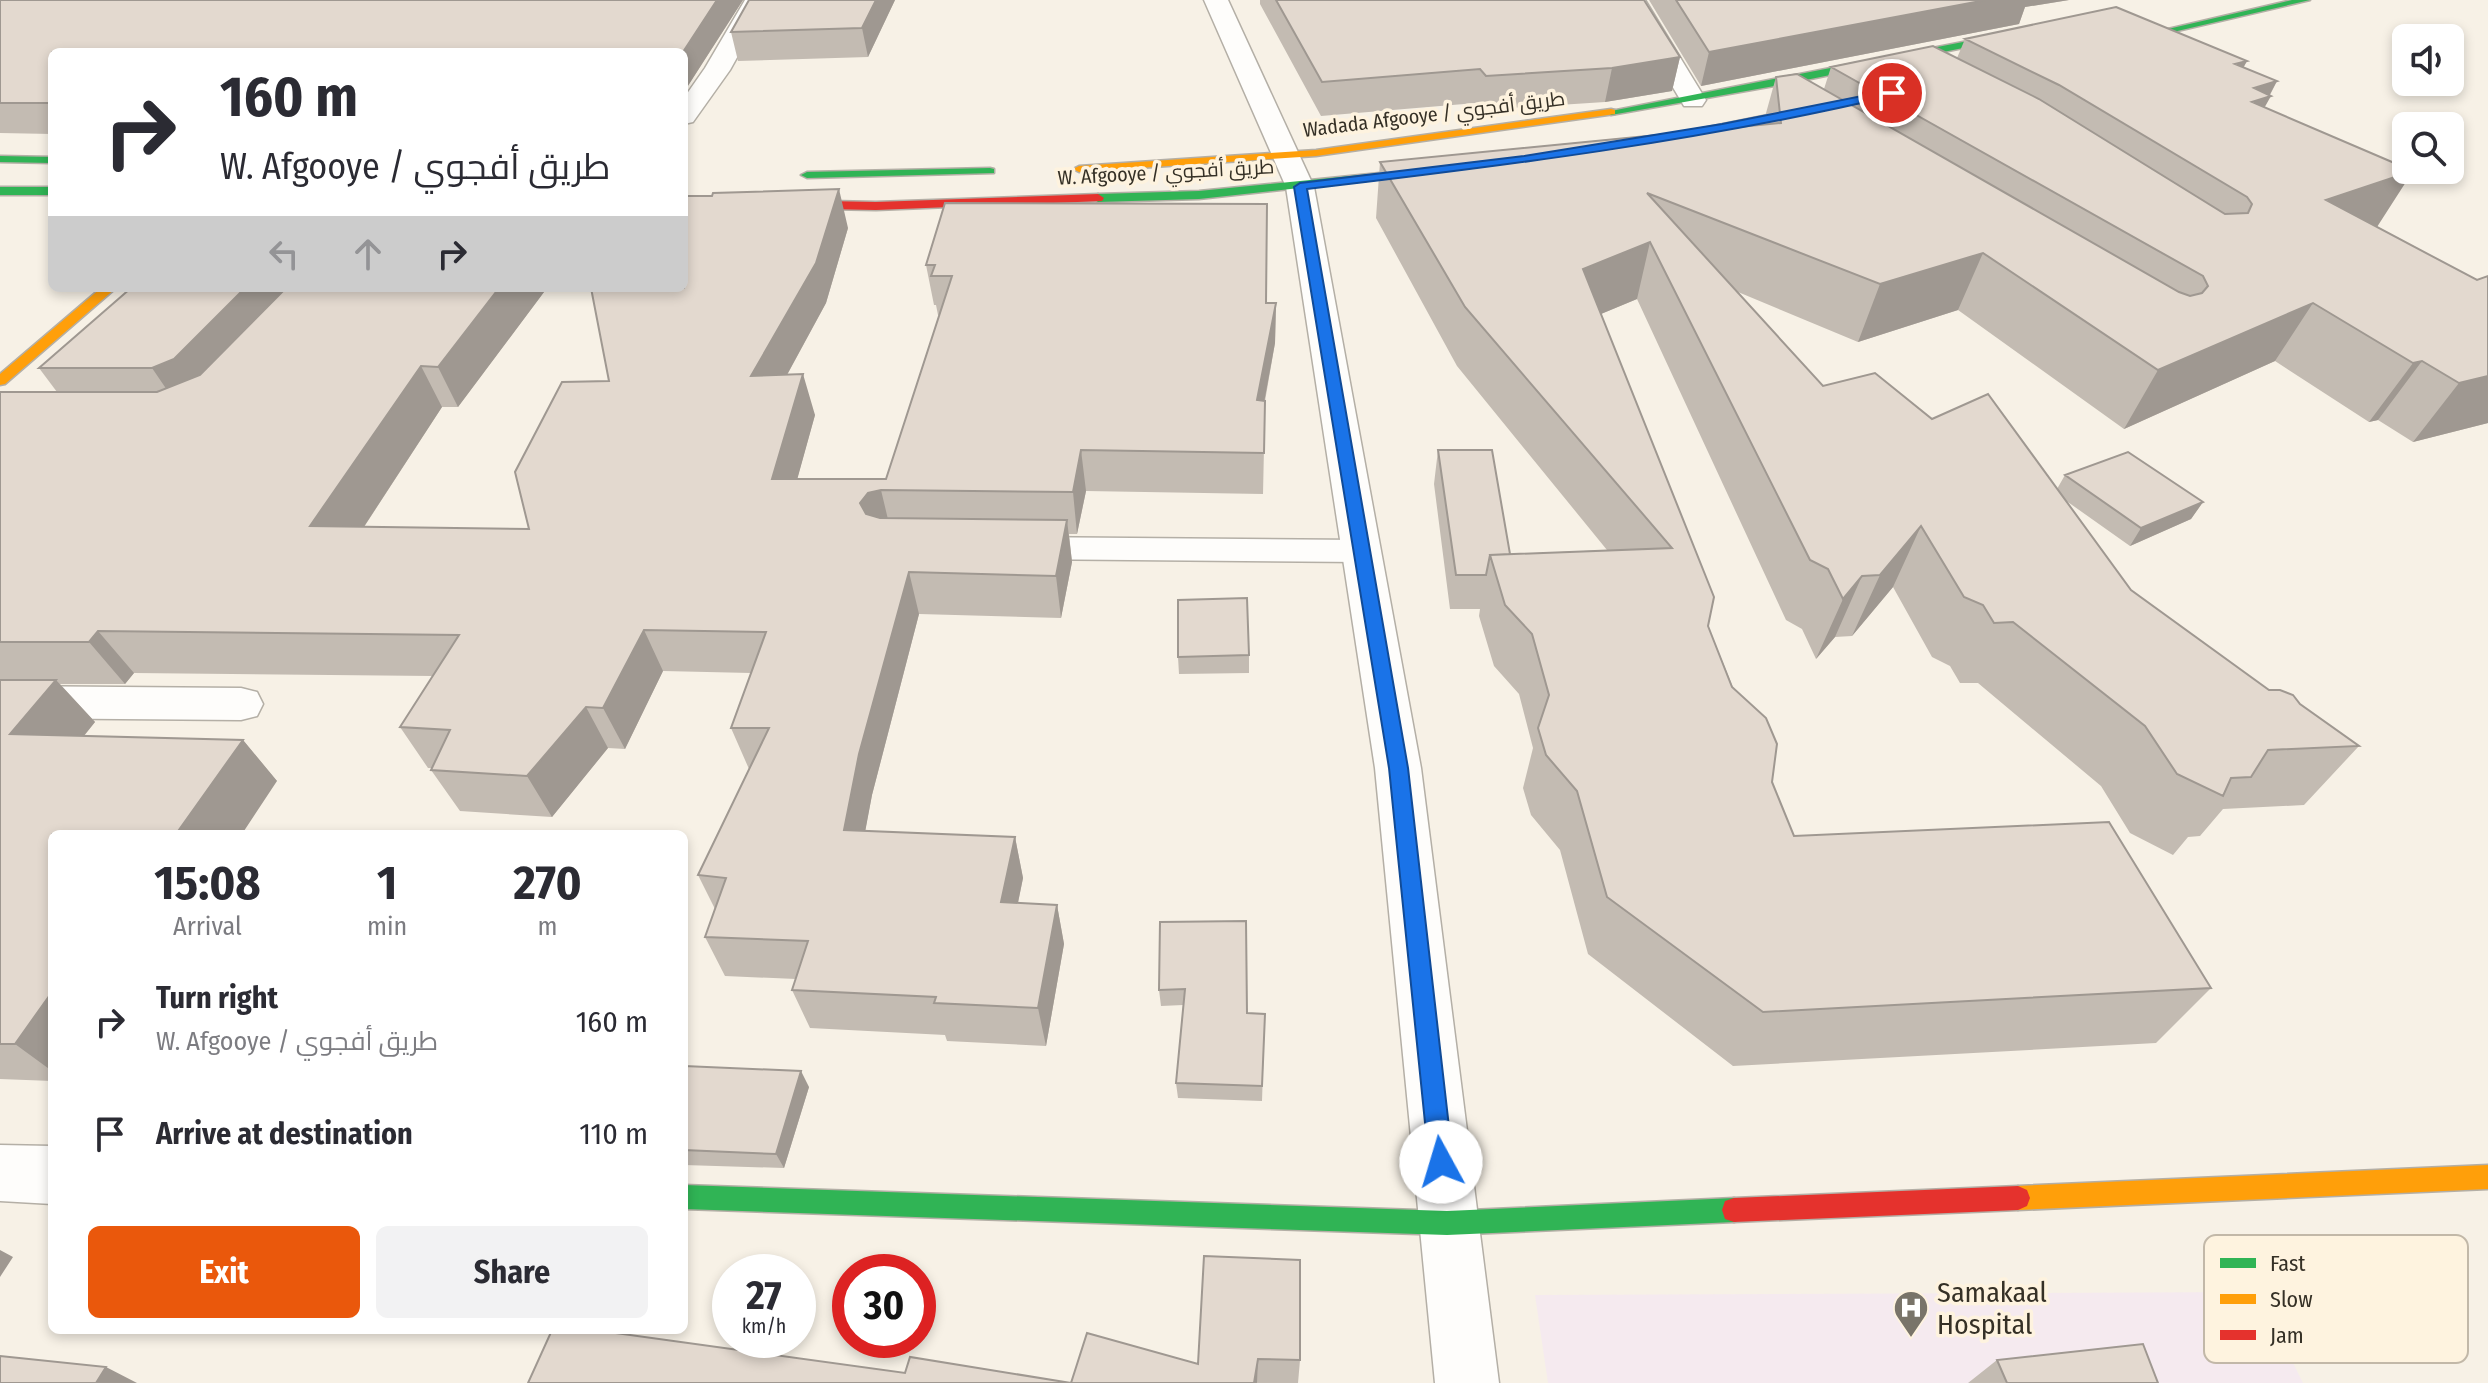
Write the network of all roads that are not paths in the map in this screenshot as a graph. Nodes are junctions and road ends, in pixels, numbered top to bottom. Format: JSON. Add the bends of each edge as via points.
{"nodes":[{"id":1,"x":757,"y":0,"type":"edge"},
{"id":2,"x":1216,"y":0,"type":"edge"},
{"id":3,"x":1633,"y":0,"type":"edge"},
{"id":4,"x":2305,"y":0,"type":"edge"},
{"id":5,"x":2037,"y":30,"type":"edge"},
{"id":6,"x":2089,"y":49,"type":"edge"},
{"id":7,"x":1693,"y":100,"type":"junction"},
{"id":8,"x":1844,"y":103,"type":"edge"},
{"id":9,"x":688,"y":110,"type":"edge"},
{"id":10,"x":1785,"y":115,"type":"junction"},
{"id":11,"x":1811,"y":132,"type":"edge"},
{"id":12,"x":1631,"y":143,"type":"edge"},
{"id":13,"x":0,"y":159,"type":"edge"},
{"id":14,"x":48,"y":160,"type":"edge"},
{"id":15,"x":1464,"y":167,"type":"edge"},
{"id":16,"x":1057,"y":169,"type":"dead end"},
{"id":17,"x":1010,"y":171,"type":"dead end"},
{"id":18,"x":1293,"y":171,"type":"junction"},
{"id":19,"x":787,"y":175,"type":"dead end"},
{"id":20,"x":0,"y":191,"type":"edge"},
{"id":21,"x":48,"y":191,"type":"edge"},
{"id":22,"x":688,"y":202,"type":"edge"},
{"id":23,"x":104,"y":292,"type":"edge"},
{"id":24,"x":0,"y":381,"type":"edge"},
{"id":25,"x":985,"y":547,"type":"edge"},
{"id":26,"x":1360,"y":551,"type":"junction"},
{"id":27,"x":0,"y":702,"type":"edge"},
{"id":28,"x":241,"y":704,"type":"dead end"},
{"id":29,"x":0,"y":1173,"type":"edge"},
{"id":30,"x":48,"y":1175,"type":"edge"},
{"id":31,"x":2488,"y":1177,"type":"edge"},
{"id":32,"x":688,"y":1197,"type":"edge"},
{"id":33,"x":1447,"y":1223,"type":"junction"},
{"id":34,"x":1467,"y":1383,"type":"edge"}],
"edges":[{"from":1,"to":9,"type":"street"},
{"from":2,"to":18,"type":"street"},
{"from":3,"to":7,"type":"street"},
{"from":4,"to":6,"type":"main road"},
{"from":5,"to":7,"type":"main road","name":"Wadada Afgooye / طريق أفجوي"},
{"from":7,"to":18,"type":"main road","name":"Wadada Afgooye / طريق أفجوي","via":[[1468,134]]},
{"from":8,"to":10,"type":"main road"},
{"from":10,"to":11,"type":"lane"},
{"from":10,"to":12,"type":"main road"},
{"from":13,"to":14,"type":"main road"},
{"from":15,"to":18,"type":"main road","name":"W. Afgooye / طريق أفجوي"},
{"from":16,"to":18,"type":"main road","name":"Wadada Afgooye / طريق أفجوي"},
{"from":17,"to":19,"type":"main road"},
{"from":18,"to":22,"type":"main road","name":"W. Afgooye / طريق أفجوي","via":[[1199,195],[876,206]]},
{"from":18,"to":26,"type":"street"},
{"from":20,"to":21,"type":"main road"},
{"from":23,"to":24,"type":"main road"},
{"from":25,"to":26,"type":"lane"},
{"from":26,"to":33,"type":"street","via":[[1398,768]]},
{"from":27,"to":28,"type":"street"},
{"from":29,"to":30,"type":"street"},
{"from":31,"to":33,"type":"main road"},
{"from":32,"to":33,"type":"main road"},
{"from":33,"to":34,"type":"street"}]}
